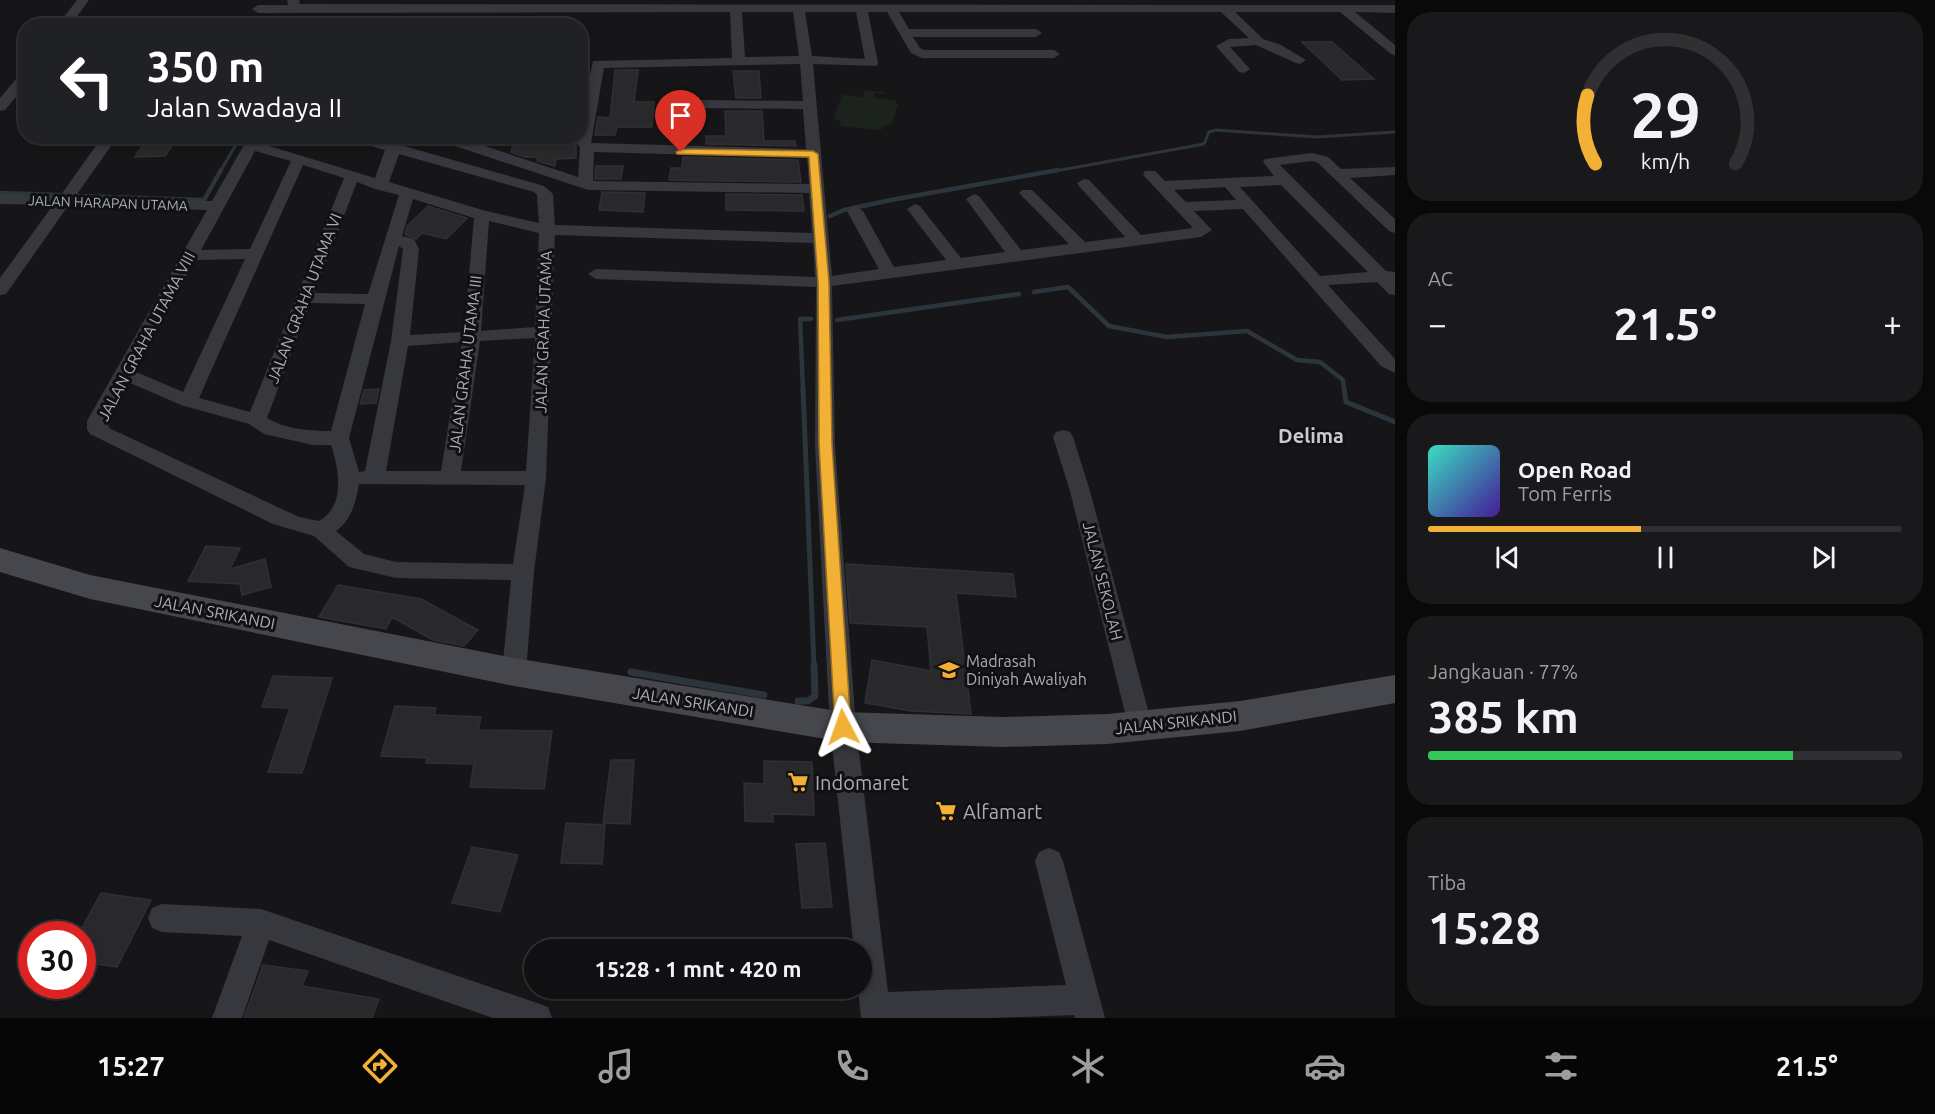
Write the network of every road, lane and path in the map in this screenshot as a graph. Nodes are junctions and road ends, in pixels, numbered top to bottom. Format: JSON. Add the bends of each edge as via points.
{"nodes":[{"id":1,"x":82,"y":0,"type":"edge"},
{"id":2,"x":1373,"y":0,"type":"edge"},
{"id":3,"x":294,"y":4,"type":"edge"},
{"id":4,"x":352,"y":4,"type":"edge"},
{"id":5,"x":1003,"y":4,"type":"edge"},
{"id":6,"x":765,"y":5,"type":"edge"},
{"id":7,"x":1214,"y":6,"type":"edge"},
{"id":8,"x":798,"y":8,"type":"junction"},
{"id":9,"x":258,"y":9,"type":"dead end"},
{"id":10,"x":861,"y":9,"type":"junction"},
{"id":11,"x":891,"y":9,"type":"junction"},
{"id":12,"x":1343,"y":9,"type":"junction"},
{"id":13,"x":1391,"y":9,"type":"edge"},
{"id":14,"x":736,"y":10,"type":"junction"},
{"id":15,"x":69,"y":18,"type":"edge"},
{"id":16,"x":906,"y":33,"type":"junction"},
{"id":17,"x":1036,"y":33,"type":"dead end"},
{"id":18,"x":1256,"y":41,"type":"junction"},
{"id":19,"x":1395,"y":51,"type":"edge"},
{"id":20,"x":1054,"y":54,"type":"dead end"},
{"id":21,"x":806,"y":60,"type":"junction"},
{"id":22,"x":1300,"y":60,"type":"dead end"},
{"id":23,"x":740,"y":63,"type":"junction"},
{"id":24,"x":1244,"y":69,"type":"dead end"},
{"id":25,"x":588,"y":83,"type":"edge"},
{"id":26,"x":18,"y":86,"type":"edge"},
{"id":27,"x":698,"y":104,"type":"dead end"},
{"id":28,"x":809,"y":105,"type":"junction"},
{"id":29,"x":0,"y":107,"type":"edge"},
{"id":30,"x":105,"y":144,"type":"edge"},
{"id":31,"x":252,"y":144,"type":"edge"},
{"id":32,"x":262,"y":144,"type":"edge"},
{"id":33,"x":377,"y":144,"type":"edge"},
{"id":34,"x":398,"y":144,"type":"edge"},
{"id":35,"x":484,"y":144,"type":"edge"},
{"id":36,"x":585,"y":144,"type":"edge"},
{"id":37,"x":587,"y":148,"type":"junction"},
{"id":38,"x":393,"y":149,"type":"junction"},
{"id":39,"x":813,"y":154,"type":"junction"},
{"id":40,"x":299,"y":159,"type":"junction"},
{"id":41,"x":1395,"y":171,"type":"edge"},
{"id":42,"x":1150,"y":174,"type":"dead end"},
{"id":43,"x":1337,"y":174,"type":"junction"},
{"id":44,"x":352,"y":175,"type":"junction"},
{"id":45,"x":1285,"y":180,"type":"junction"},
{"id":46,"x":1228,"y":182,"type":"junction"},
{"id":47,"x":1084,"y":183,"type":"dead end"},
{"id":48,"x":585,"y":184,"type":"junction"},
{"id":49,"x":380,"y":186,"type":"junction"},
{"id":50,"x":1162,"y":186,"type":"junction"},
{"id":51,"x":815,"y":189,"type":"junction"},
{"id":52,"x":1027,"y":193,"type":"dead end"},
{"id":53,"x":407,"y":194,"type":"junction"},
{"id":54,"x":974,"y":199,"type":"dead end"},
{"id":55,"x":0,"y":200,"type":"edge"},
{"id":56,"x":65,"y":202,"type":"junction"},
{"id":57,"x":1248,"y":204,"type":"junction"},
{"id":58,"x":216,"y":207,"type":"junction"},
{"id":59,"x":1183,"y":207,"type":"junction"},
{"id":60,"x":915,"y":209,"type":"dead end"},
{"id":61,"x":855,"y":211,"type":"dead end"},
{"id":62,"x":482,"y":215,"type":"junction"},
{"id":63,"x":1395,"y":228,"type":"edge"},
{"id":64,"x":547,"y":230,"type":"junction"},
{"id":65,"x":820,"y":238,"type":"junction"},
{"id":66,"x":1136,"y":239,"type":"junction"},
{"id":67,"x":393,"y":240,"type":"junction"},
{"id":68,"x":1080,"y":246,"type":"junction"},
{"id":69,"x":255,"y":254,"type":"junction"},
{"id":70,"x":189,"y":255,"type":"junction"},
{"id":71,"x":1016,"y":255,"type":"junction"},
{"id":72,"x":957,"y":262,"type":"junction"},
{"id":73,"x":409,"y":272,"type":"junction"},
{"id":74,"x":383,"y":273,"type":"junction"},
{"id":75,"x":889,"y":273,"type":"junction"},
{"id":76,"x":596,"y":274,"type":"dead end"},
{"id":77,"x":1388,"y":276,"type":"edge"},
{"id":78,"x":1316,"y":281,"type":"junction"},
{"id":79,"x":824,"y":282,"type":"junction"},
{"id":80,"x":0,"y":290,"type":"edge"},
{"id":81,"x":1395,"y":290,"type":"edge"},
{"id":82,"x":302,"y":298,"type":"junction"},
{"id":83,"x":375,"y":299,"type":"junction"},
{"id":84,"x":544,"y":332,"type":"junction"},
{"id":85,"x":472,"y":337,"type":"junction"},
{"id":86,"x":400,"y":341,"type":"junction"},
{"id":87,"x":1395,"y":367,"type":"edge"},
{"id":88,"x":394,"y":371,"type":"junction"},
{"id":89,"x":356,"y":372,"type":"junction"},
{"id":90,"x":124,"y":374,"type":"junction"},
{"id":91,"x":188,"y":401,"type":"junction"},
{"id":92,"x":256,"y":420,"type":"junction"},
{"id":93,"x":1063,"y":437,"type":"dead end"},
{"id":94,"x":339,"y":438,"type":"junction"},
{"id":95,"x":450,"y":477,"type":"junction"},
{"id":96,"x":349,"y":478,"type":"junction"},
{"id":97,"x":536,"y":478,"type":"junction"},
{"id":98,"x":374,"y":479,"type":"junction"},
{"id":99,"x":319,"y":529,"type":"junction"},
{"id":100,"x":0,"y":560,"type":"edge"},
{"id":101,"x":523,"y":572,"type":"junction"},
{"id":102,"x":514,"y":672,"type":"junction"},
{"id":103,"x":1395,"y":689,"type":"edge"},
{"id":104,"x":1140,"y":725,"type":"junction"},
{"id":105,"x":843,"y":727,"type":"junction"},
{"id":106,"x":1049,"y":861,"type":"dead end"},
{"id":107,"x":162,"y":918,"type":"dead end"},
{"id":108,"x":261,"y":923,"type":"junction"},
{"id":109,"x":1088,"y":1009,"type":"edge"},
{"id":110,"x":875,"y":1013,"type":"edge"},
{"id":111,"x":227,"y":1018,"type":"edge"},
{"id":112,"x":537,"y":1018,"type":"edge"}],
"edges":[{"from":1,"to":15,"type":"street"},
{"from":2,"to":13,"type":"street"},
{"from":3,"to":4,"type":"street"},
{"from":3,"to":9,"type":"street"},
{"from":4,"to":14,"type":"street"},
{"from":5,"to":7,"type":"street"},
{"from":5,"to":11,"type":"street"},
{"from":6,"to":8,"type":"street"},
{"from":6,"to":14,"type":"street"},
{"from":7,"to":12,"type":"street"},
{"from":7,"to":18,"type":"street"},
{"from":8,"to":10,"type":"street"},
{"from":8,"to":21,"type":"street"},
{"from":10,"to":11,"type":"street"},
{"from":10,"to":21,"type":"street","via":[[872,63]]},
{"from":11,"to":16,"type":"street"},
{"from":12,"to":13,"type":"street"},
{"from":12,"to":19,"type":"street"},
{"from":14,"to":23,"type":"street"},
{"from":16,"to":17,"type":"street"},
{"from":16,"to":20,"type":"street","via":[[915,50],[927,55]]},
{"from":18,"to":22,"type":"street"},
{"from":18,"to":24,"type":"street","via":[[1221,46]]},
{"from":21,"to":23,"type":"street"},
{"from":21,"to":28,"type":"street"},
{"from":23,"to":25,"type":"street","via":[[600,63]]},
{"from":26,"to":29,"type":"street"},
{"from":27,"to":28,"type":"street"},
{"from":28,"to":39,"type":"street"},
{"from":30,"to":56,"type":"street"},
{"from":31,"to":58,"type":"street","name":"JALAN GRAHA UTAMA VIII"},
{"from":32,"to":40,"type":"street"},
{"from":33,"to":38,"type":"street","name":"JALAN GRAHA UTAMA"},
{"from":34,"to":38,"type":"street"},
{"from":35,"to":48,"type":"street"},
{"from":36,"to":37,"type":"street"},
{"from":37,"to":39,"type":"street"},
{"from":37,"to":48,"type":"street"},
{"from":38,"to":49,"type":"street"},
{"from":38,"to":64,"type":"street","name":"JALAN GRAHA UTAMA","via":[[539,189],[546,197]]},
{"from":39,"to":51,"type":"street"},
{"from":40,"to":44,"type":"street"},
{"from":40,"to":69,"type":"street"},
{"from":41,"to":43,"type":"street"},
{"from":42,"to":50,"type":"street"},
{"from":43,"to":45,"type":"street","via":[[1316,158],[1275,160],[1271,163]]},
{"from":43,"to":63,"type":"street"},
{"from":44,"to":49,"type":"street"},
{"from":44,"to":82,"type":"street","name":"JALAN GRAHA UTAMA VI"},
{"from":45,"to":46,"type":"street"},
{"from":45,"to":77,"type":"street"},
{"from":46,"to":50,"type":"street"},
{"from":46,"to":57,"type":"street"},
{"from":47,"to":66,"type":"street"},
{"from":48,"to":51,"type":"street"},
{"from":49,"to":53,"type":"street"},
{"from":50,"to":59,"type":"street"},
{"from":51,"to":65,"type":"street"},
{"from":52,"to":68,"type":"street"},
{"from":53,"to":62,"type":"street"},
{"from":53,"to":67,"type":"street"},
{"from":54,"to":71,"type":"street"},
{"from":55,"to":56,"type":"street","name":"JALAN HARAPAN UTAMA"},
{"from":56,"to":58,"type":"street","name":"JALAN HARAPAN UTAMA"},
{"from":56,"to":80,"type":"street"},
{"from":57,"to":59,"type":"street"},
{"from":57,"to":78,"type":"street"},
{"from":58,"to":70,"type":"street","name":"JALAN GRAHA UTAMA VIII"},
{"from":59,"to":66,"type":"street","via":[[1204,230]]},
{"from":60,"to":72,"type":"street"},
{"from":61,"to":75,"type":"street"},
{"from":62,"to":64,"type":"street"},
{"from":62,"to":85,"type":"street","name":"JALAN GRAHA UTAMA III"},
{"from":64,"to":65,"type":"street"},
{"from":64,"to":84,"type":"street","name":"JALAN GRAHA UTAMA"},
{"from":65,"to":79,"type":"street"},
{"from":66,"to":68,"type":"street"},
{"from":67,"to":73,"type":"street","via":[[411,246]]},
{"from":67,"to":74,"type":"street"},
{"from":68,"to":71,"type":"street"},
{"from":69,"to":70,"type":"street"},
{"from":69,"to":91,"type":"street"},
{"from":70,"to":90,"type":"street","name":"JALAN GRAHA UTAMA VIII"},
{"from":71,"to":72,"type":"street"},
{"from":72,"to":75,"type":"street"},
{"from":73,"to":74,"type":"street"},
{"from":73,"to":86,"type":"street"},
{"from":74,"to":83,"type":"street"},
{"from":75,"to":79,"type":"street"},
{"from":76,"to":79,"type":"street"},
{"from":77,"to":78,"type":"street"},
{"from":77,"to":81,"type":"street"},
{"from":78,"to":87,"type":"street"},
{"from":79,"to":105,"type":"street","via":[[825,445]]},
{"from":82,"to":83,"type":"street"},
{"from":82,"to":92,"type":"street","name":"JALAN GRAHA UTAMA VI"},
{"from":83,"to":89,"type":"street"},
{"from":84,"to":85,"type":"street"},
{"from":84,"to":97,"type":"street","name":"JALAN GRAHA UTAMA"},
{"from":85,"to":86,"type":"street"},
{"from":85,"to":95,"type":"street","name":"JALAN GRAHA UTAMA III"},
{"from":86,"to":88,"type":"street"},
{"from":88,"to":89,"type":"street"},
{"from":88,"to":98,"type":"street"},
{"from":89,"to":94,"type":"street"},
{"from":90,"to":91,"type":"street"},
{"from":90,"to":99,"type":"street","name":"JALAN GRAHA UTAMA VIII","via":[[97,421],[97,429],[102,433],[286,520]]},
{"from":91,"to":92,"type":"street"},
{"from":92,"to":94,"type":"street","via":[[271,429],[299,436]]},
{"from":93,"to":104,"type":"street","name":"JALAN SEKOLAH"},
{"from":94,"to":96,"type":"street"},
{"from":95,"to":97,"type":"street"},
{"from":95,"to":98,"type":"street"},
{"from":96,"to":98,"type":"street"},
{"from":96,"to":99,"type":"street","via":[[338,517]]},
{"from":97,"to":101,"type":"street","name":"JALAN GRAHA UTAMA"},
{"from":99,"to":101,"type":"street","via":[[357,561],[380,568]]},
{"from":100,"to":102,"type":"main road","name":"JALAN SRIKANDI","via":[[90,587]]},
{"from":101,"to":102,"type":"street","name":"JALAN GRAHA UTAMA"},
{"from":102,"to":105,"type":"main road","name":"JALAN SRIKANDI"},
{"from":103,"to":104,"type":"main road","name":"JALAN SRIKANDI","via":[[1240,716]]},
{"from":104,"to":105,"type":"main road","name":"JALAN SRIKANDI","via":[[1004,732]]},
{"from":105,"to":110,"type":"street"},
{"from":106,"to":109,"type":"street"},
{"from":107,"to":108,"type":"street"},
{"from":108,"to":111,"type":"street"},
{"from":108,"to":112,"type":"street"},
{"from":109,"to":110,"type":"street"}]}
